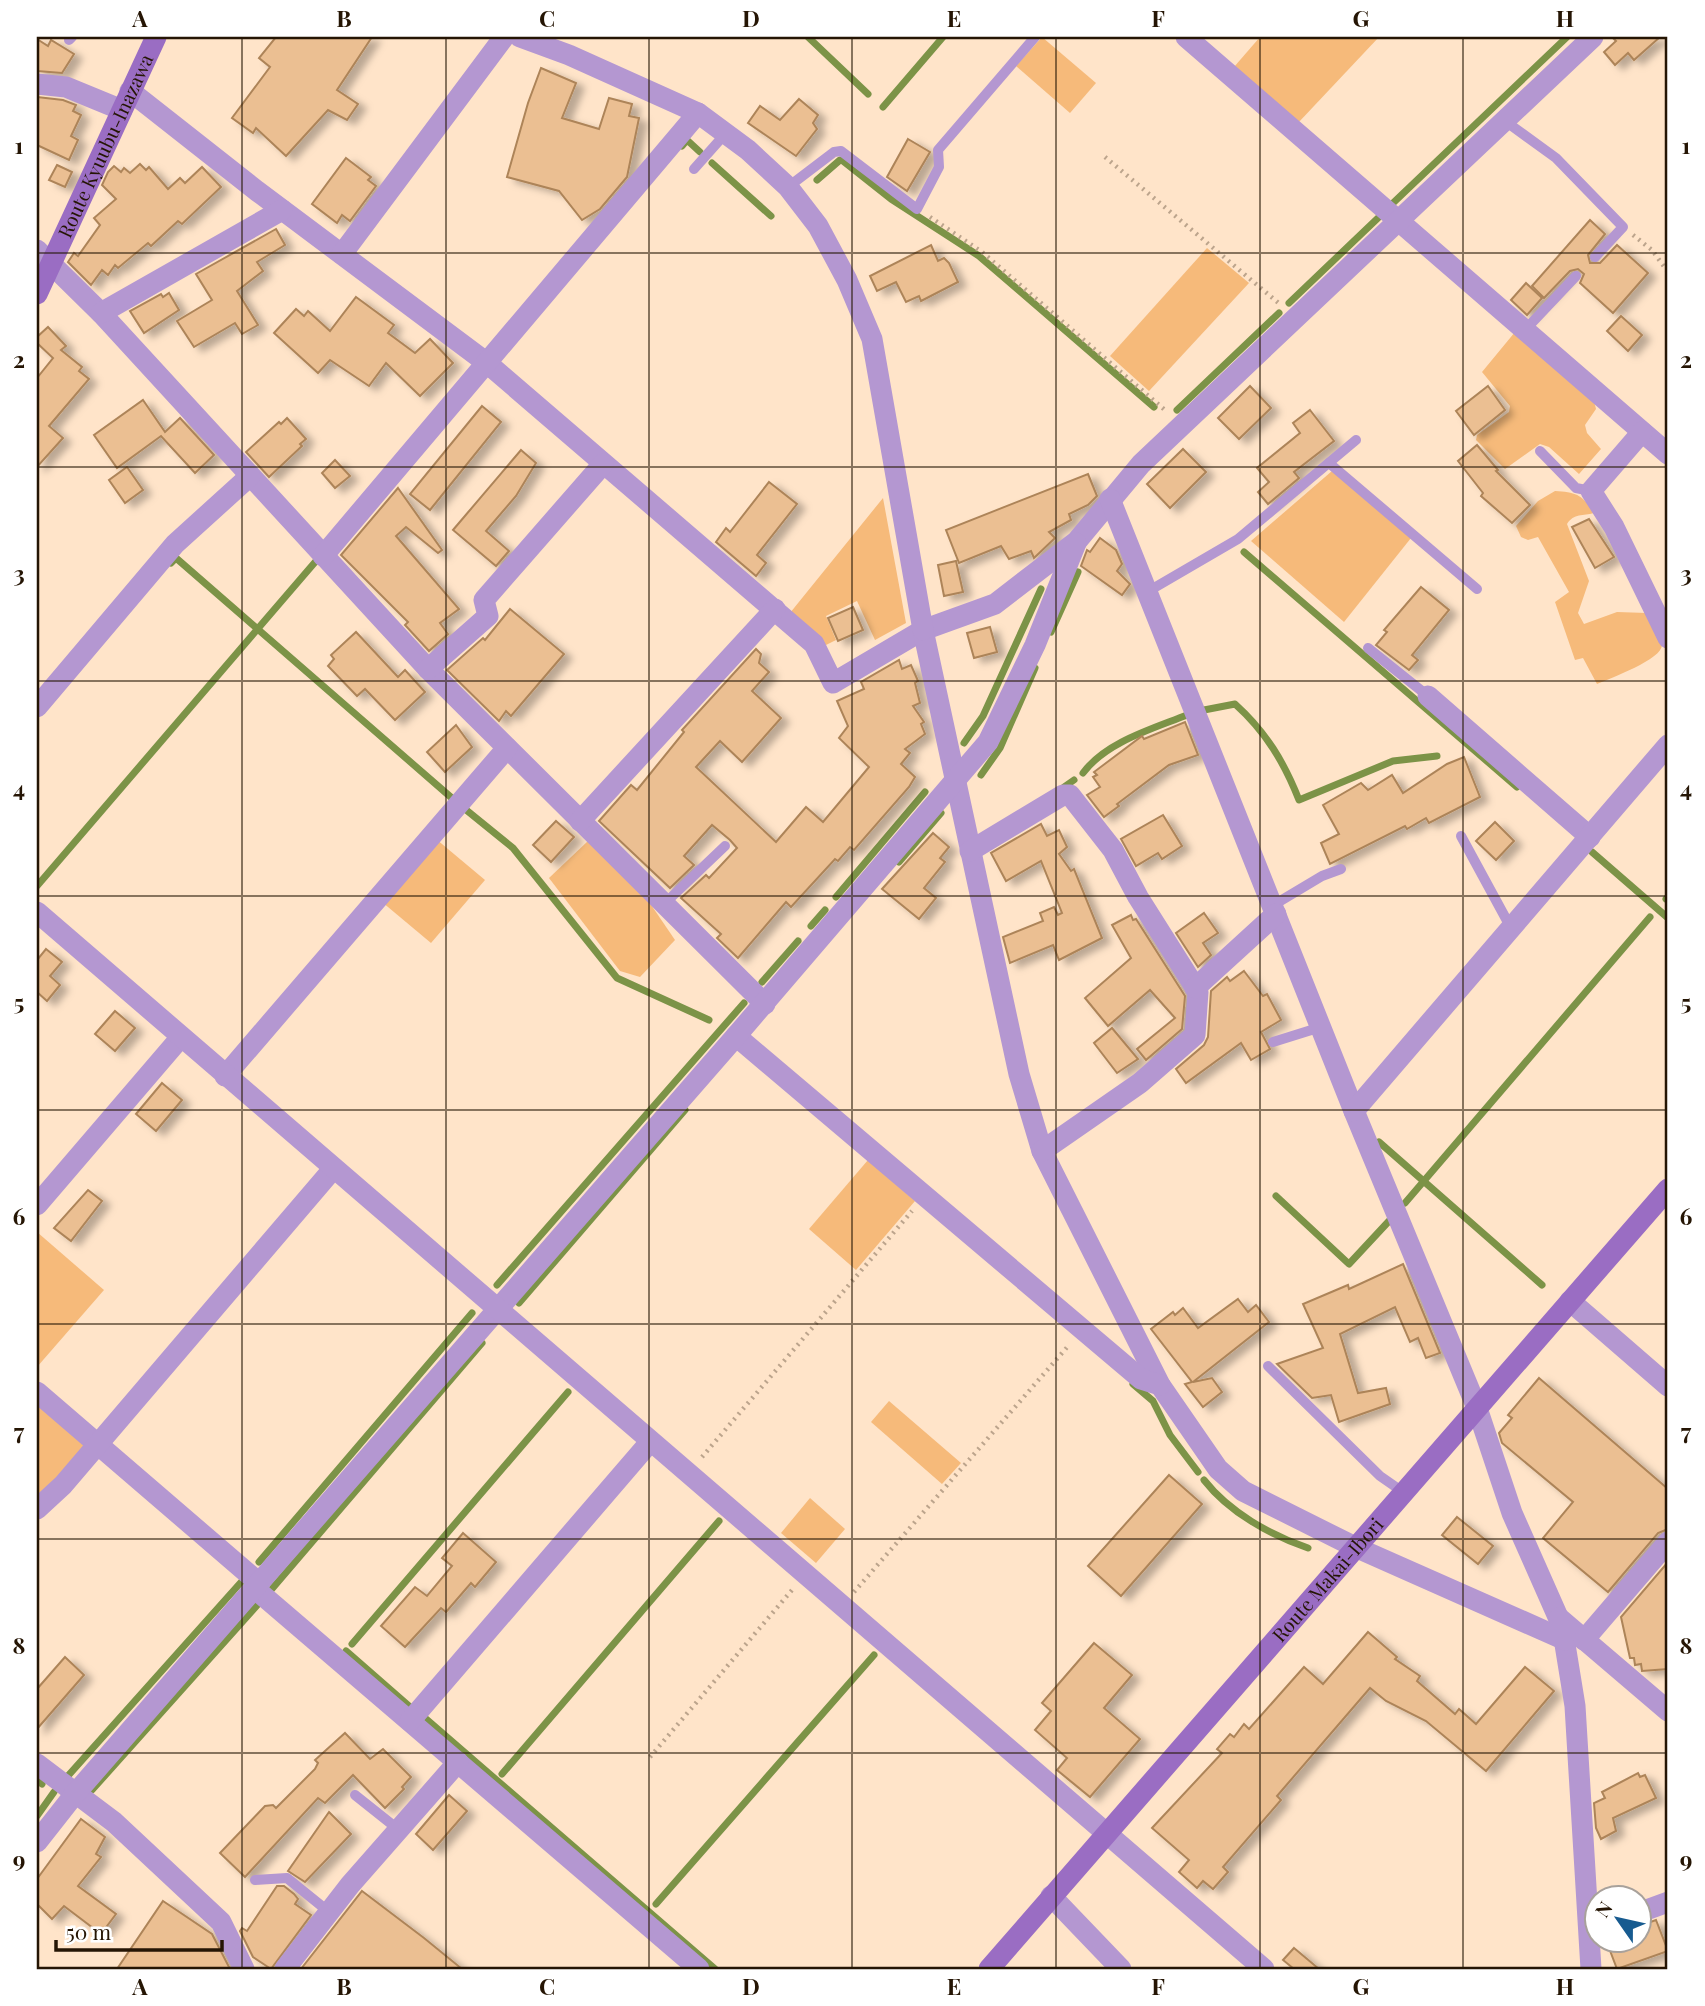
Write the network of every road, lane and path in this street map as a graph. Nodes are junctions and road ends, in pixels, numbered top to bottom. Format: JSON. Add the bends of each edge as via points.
{"nodes":[{"id":1,"x":156,"y":37,"type":"edge"},
{"id":2,"x":504,"y":37,"type":"edge"},
{"id":3,"x":520,"y":37,"type":"edge"},
{"id":4,"x":1035,"y":37,"type":"edge"},
{"id":5,"x":1186,"y":37,"type":"edge"},
{"id":6,"x":1594,"y":37,"type":"edge"},
{"id":7,"x":37,"y":84,"type":"edge"},
{"id":8,"x":126,"y":101,"type":"junction"},
{"id":9,"x":698,"y":113,"type":"junction"},
{"id":10,"x":1505,"y":121,"type":"junction"},
{"id":11,"x":726,"y":133,"type":"junction"},
{"id":12,"x":1105,"y":157,"type":"dead end"},
{"id":13,"x":694,"y":169,"type":"dead end"},
{"id":14,"x":788,"y":187,"type":"junction"},
{"id":15,"x":918,"y":209,"type":"junction"},
{"id":16,"x":282,"y":210,"type":"junction"},
{"id":17,"x":1397,"y":222,"type":"junction"},
{"id":18,"x":1623,"y":227,"type":"junction"},
{"id":19,"x":342,"y":254,"type":"junction"},
{"id":20,"x":44,"y":256,"type":"edge"},
{"id":21,"x":1595,"y":257,"type":"dead end"},
{"id":22,"x":1668,"y":272,"type":"edge"},
{"id":23,"x":1576,"y":276,"type":"dead end"},
{"id":24,"x":37,"y":293,"type":"edge"},
{"id":25,"x":101,"y":313,"type":"junction"},
{"id":26,"x":1294,"y":318,"type":"junction"},
{"id":27,"x":1524,"y":331,"type":"junction"},
{"id":28,"x":487,"y":363,"type":"junction"},
{"id":29,"x":1182,"y":424,"type":"junction"},
{"id":30,"x":1642,"y":432,"type":"junction"},
{"id":31,"x":1356,"y":440,"type":"dead end"},
{"id":32,"x":1541,"y":451,"type":"dead end"},
{"id":33,"x":1668,"y":454,"type":"edge"},
{"id":34,"x":1329,"y":463,"type":"junction"},
{"id":35,"x":603,"y":464,"type":"junction"},
{"id":36,"x":250,"y":476,"type":"junction"},
{"id":37,"x":1591,"y":491,"type":"junction"},
{"id":38,"x":1110,"y":499,"type":"junction"},
{"id":39,"x":1077,"y":541,"type":"junction"},
{"id":40,"x":323,"y":556,"type":"junction"},
{"id":41,"x":1477,"y":589,"type":"dead end"},
{"id":42,"x":1147,"y":592,"type":"junction"},
{"id":43,"x":775,"y":609,"type":"junction"},
{"id":44,"x":923,"y":630,"type":"junction"},
{"id":45,"x":1668,"y":638,"type":"edge"},
{"id":46,"x":1368,"y":648,"type":"dead end"},
{"id":47,"x":428,"y":670,"type":"junction"},
{"id":48,"x":40,"y":696,"type":"edge"},
{"id":49,"x":1429,"y":696,"type":"joint"},
{"id":50,"x":1668,"y":745,"type":"edge"},
{"id":51,"x":507,"y":748,"type":"junction"},
{"id":52,"x":954,"y":781,"type":"junction"},
{"id":53,"x":580,"y":821,"type":"junction"},
{"id":54,"x":1461,"y":836,"type":"dead end"},
{"id":55,"x":1590,"y":836,"type":"junction"},
{"id":56,"x":725,"y":846,"type":"dead end"},
{"id":57,"x":970,"y":851,"type":"junction"},
{"id":58,"x":1341,"y":869,"type":"dead end"},
{"id":59,"x":663,"y":905,"type":"junction"},
{"id":60,"x":1274,"y":910,"type":"junction"},
{"id":61,"x":37,"y":912,"type":"edge"},
{"id":62,"x":1511,"y":929,"type":"junction"},
{"id":63,"x":1195,"y":988,"type":"junction"},
{"id":64,"x":765,"y":1004,"type":"junction"},
{"id":65,"x":1321,"y":1027,"type":"junction"},
{"id":66,"x":736,"y":1036,"type":"junction"},
{"id":67,"x":181,"y":1037,"type":"junction"},
{"id":68,"x":1273,"y":1042,"type":"dead end"},
{"id":69,"x":225,"y":1076,"type":"junction"},
{"id":70,"x":1354,"y":1111,"type":"junction"},
{"id":71,"x":1042,"y":1151,"type":"junction"},
{"id":72,"x":333,"y":1169,"type":"junction"},
{"id":73,"x":1668,"y":1189,"type":"edge"},
{"id":74,"x":925,"y":1196,"type":"junction"},
{"id":75,"x":37,"y":1205,"type":"edge"},
{"id":76,"x":1570,"y":1301,"type":"junction"},
{"id":77,"x":496,"y":1310,"type":"junction"},
{"id":78,"x":1082,"y":1329,"type":"junction"},
{"id":79,"x":1268,"y":1366,"type":"dead end"},
{"id":80,"x":1160,"y":1385,"type":"junction"},
{"id":81,"x":1668,"y":1385,"type":"edge"},
{"id":82,"x":37,"y":1392,"type":"edge"},
{"id":83,"x":1477,"y":1408,"type":"junction"},
{"id":84,"x":650,"y":1442,"type":"junction"},
{"id":85,"x":96,"y":1443,"type":"junction"},
{"id":86,"x":688,"y":1474,"type":"junction"},
{"id":87,"x":1402,"y":1492,"type":"junction"},
{"id":88,"x":37,"y":1508,"type":"edge"},
{"id":89,"x":1668,"y":1542,"type":"edge"},
{"id":90,"x":1355,"y":1547,"type":"junction"},
{"id":91,"x":806,"y":1574,"type":"junction"},
{"id":92,"x":256,"y":1586,"type":"junction"},
{"id":93,"x":842,"y":1606,"type":"junction"},
{"id":94,"x":1574,"y":1640,"type":"junction"},
{"id":95,"x":1668,"y":1711,"type":"edge"},
{"id":96,"x":410,"y":1721,"type":"junction"},
{"id":97,"x":650,"y":1757,"type":"dead end"},
{"id":98,"x":458,"y":1762,"type":"junction"},
{"id":99,"x":37,"y":1764,"type":"edge"},
{"id":100,"x":74,"y":1795,"type":"junction"},
{"id":101,"x":355,"y":1795,"type":"dead end"},
{"id":102,"x":399,"y":1830,"type":"junction"},
{"id":103,"x":1106,"y":1831,"type":"junction"},
{"id":104,"x":37,"y":1842,"type":"edge"},
{"id":105,"x":255,"y":1880,"type":"dead end"},
{"id":106,"x":1589,"y":1884,"type":"edge"},
{"id":107,"x":1051,"y":1896,"type":"junction"},
{"id":108,"x":330,"y":1912,"type":"junction"},
{"id":109,"x":244,"y":1969,"type":"edge"},
{"id":110,"x":285,"y":1969,"type":"edge"},
{"id":111,"x":699,"y":1969,"type":"edge"},
{"id":112,"x":989,"y":1969,"type":"edge"},
{"id":113,"x":1121,"y":1969,"type":"edge"},
{"id":114,"x":1264,"y":1969,"type":"edge"}],
"edges":[{"from":1,"to":8,"type":"main road","name":"Route Kyuubu-Inazawa"},
{"from":2,"to":19,"type":"street"},
{"from":3,"to":9,"type":"street"},
{"from":4,"to":15,"type":"lane","via":[[937,150],[939,167]]},
{"from":5,"to":17,"type":"street"},
{"from":6,"to":10,"type":"street"},
{"from":7,"to":8,"type":"street"},
{"from":8,"to":16,"type":"street"},
{"from":8,"to":20,"type":"main road","name":"Route Kyuubu-Inazawa"},
{"from":9,"to":11,"type":"street"},
{"from":9,"to":28,"type":"street"},
{"from":10,"to":17,"type":"street"},
{"from":10,"to":18,"type":"lane","via":[[1556,158]]},
{"from":11,"to":13,"type":"lane"},
{"from":11,"to":14,"type":"street"},
{"from":12,"to":26,"type":"path"},
{"from":14,"to":15,"type":"lane","via":[[841,151]]},
{"from":14,"to":44,"type":"street","via":[[818,226],[872,339]]},
{"from":15,"to":29,"type":"path","via":[[982,252]]},
{"from":16,"to":19,"type":"street"},
{"from":16,"to":25,"type":"street"},
{"from":17,"to":26,"type":"street"},
{"from":17,"to":27,"type":"street"},
{"from":18,"to":21,"type":"lane"},
{"from":18,"to":22,"type":"path","via":[[1653,250]]},
{"from":19,"to":28,"type":"street"},
{"from":20,"to":24,"type":"main road","name":"Route Kyuubu-Inazawa"},
{"from":20,"to":25,"type":"street"},
{"from":23,"to":27,"type":"lane"},
{"from":25,"to":36,"type":"street"},
{"from":26,"to":29,"type":"street"},
{"from":27,"to":30,"type":"street"},
{"from":28,"to":35,"type":"street"},
{"from":28,"to":40,"type":"street"},
{"from":29,"to":38,"type":"street"},
{"from":30,"to":33,"type":"street"},
{"from":30,"to":37,"type":"street"},
{"from":31,"to":34,"type":"lane"},
{"from":32,"to":37,"type":"lane","via":[[1576,488]]},
{"from":34,"to":41,"type":"lane"},
{"from":34,"to":42,"type":"lane","via":[[1238,539]]},
{"from":35,"to":43,"type":"street"},
{"from":35,"to":47,"type":"street","via":[[484,600],[488,616]]},
{"from":36,"to":40,"type":"street"},
{"from":36,"to":48,"type":"street","via":[[175,544]]},
{"from":37,"to":45,"type":"street","via":[[1614,527]]},
{"from":38,"to":39,"type":"street"},
{"from":38,"to":42,"type":"street"},
{"from":39,"to":44,"type":"street","via":[[995,604]]},
{"from":39,"to":52,"type":"street","via":[[1035,645],[988,742]]},
{"from":40,"to":47,"type":"street"},
{"from":42,"to":60,"type":"street"},
{"from":43,"to":44,"type":"street","via":[[814,644],[833,683]]},
{"from":43,"to":53,"type":"street"},
{"from":44,"to":52,"type":"street"},
{"from":46,"to":49,"type":"lane"},
{"from":47,"to":51,"type":"street"},
{"from":49,"to":55,"type":"street"},
{"from":50,"to":55,"type":"street"},
{"from":51,"to":53,"type":"street"},
{"from":51,"to":69,"type":"street"},
{"from":52,"to":57,"type":"street"},
{"from":52,"to":64,"type":"street"},
{"from":53,"to":59,"type":"street"},
{"from":54,"to":62,"type":"lane"},
{"from":55,"to":62,"type":"street"},
{"from":56,"to":59,"type":"lane"},
{"from":57,"to":63,"type":"street","via":[[1070,795],[1113,850]]},
{"from":57,"to":71,"type":"street","via":[[1019,1074]]},
{"from":58,"to":60,"type":"lane","via":[[1322,876]]},
{"from":59,"to":64,"type":"street"},
{"from":60,"to":63,"type":"street"},
{"from":60,"to":65,"type":"street"},
{"from":61,"to":67,"type":"street"},
{"from":62,"to":70,"type":"street"},
{"from":63,"to":71,"type":"street","via":[[1195,1035],[1140,1083]]},
{"from":64,"to":66,"type":"street"},
{"from":65,"to":68,"type":"lane"},
{"from":65,"to":70,"type":"street"},
{"from":66,"to":74,"type":"street"},
{"from":66,"to":77,"type":"street"},
{"from":67,"to":69,"type":"street"},
{"from":67,"to":75,"type":"street"},
{"from":69,"to":72,"type":"street"},
{"from":70,"to":83,"type":"street"},
{"from":71,"to":80,"type":"street"},
{"from":72,"to":77,"type":"street"},
{"from":72,"to":85,"type":"street"},
{"from":73,"to":76,"type":"main road","name":"Route Makai-Ibori"},
{"from":74,"to":78,"type":"street"},
{"from":74,"to":86,"type":"path"},
{"from":76,"to":81,"type":"street"},
{"from":76,"to":83,"type":"main road","name":"Route Makai-Ibori"},
{"from":77,"to":84,"type":"street"},
{"from":77,"to":92,"type":"street"},
{"from":78,"to":80,"type":"street","via":[[1142,1379]]},
{"from":78,"to":93,"type":"path"},
{"from":79,"to":87,"type":"lane"},
{"from":80,"to":90,"type":"street","via":[[1218,1469],[1242,1491]]},
{"from":82,"to":85,"type":"street"},
{"from":83,"to":87,"type":"main road","name":"Route Makai-Ibori"},
{"from":83,"to":94,"type":"street","via":[[1512,1513],[1559,1618]]},
{"from":84,"to":86,"type":"street"},
{"from":84,"to":96,"type":"street"},
{"from":85,"to":88,"type":"street","via":[[63,1485]]},
{"from":85,"to":92,"type":"street"},
{"from":86,"to":91,"type":"street"},
{"from":87,"to":90,"type":"main road","name":"Route Makai-Ibori"},
{"from":89,"to":94,"type":"street"},
{"from":90,"to":94,"type":"street"},
{"from":90,"to":103,"type":"main road","name":"Route Makai-Ibori"},
{"from":91,"to":93,"type":"street"},
{"from":91,"to":97,"type":"path"},
{"from":92,"to":96,"type":"street"},
{"from":92,"to":100,"type":"street"},
{"from":93,"to":103,"type":"street"},
{"from":94,"to":95,"type":"street"},
{"from":94,"to":106,"type":"street"},
{"from":96,"to":98,"type":"street"},
{"from":98,"to":102,"type":"street"},
{"from":98,"to":111,"type":"street"},
{"from":99,"to":100,"type":"street"},
{"from":100,"to":104,"type":"street"},
{"from":100,"to":109,"type":"street","via":[[114,1822],[221,1922]]},
{"from":101,"to":102,"type":"lane"},
{"from":102,"to":108,"type":"street"},
{"from":103,"to":107,"type":"main road","name":"Route Makai-Ibori"},
{"from":103,"to":114,"type":"street"},
{"from":105,"to":108,"type":"lane","via":[[287,1878]]},
{"from":107,"to":112,"type":"main road","name":"Route Makai-Ibori"},
{"from":107,"to":113,"type":"street"},
{"from":108,"to":110,"type":"street"}]}
